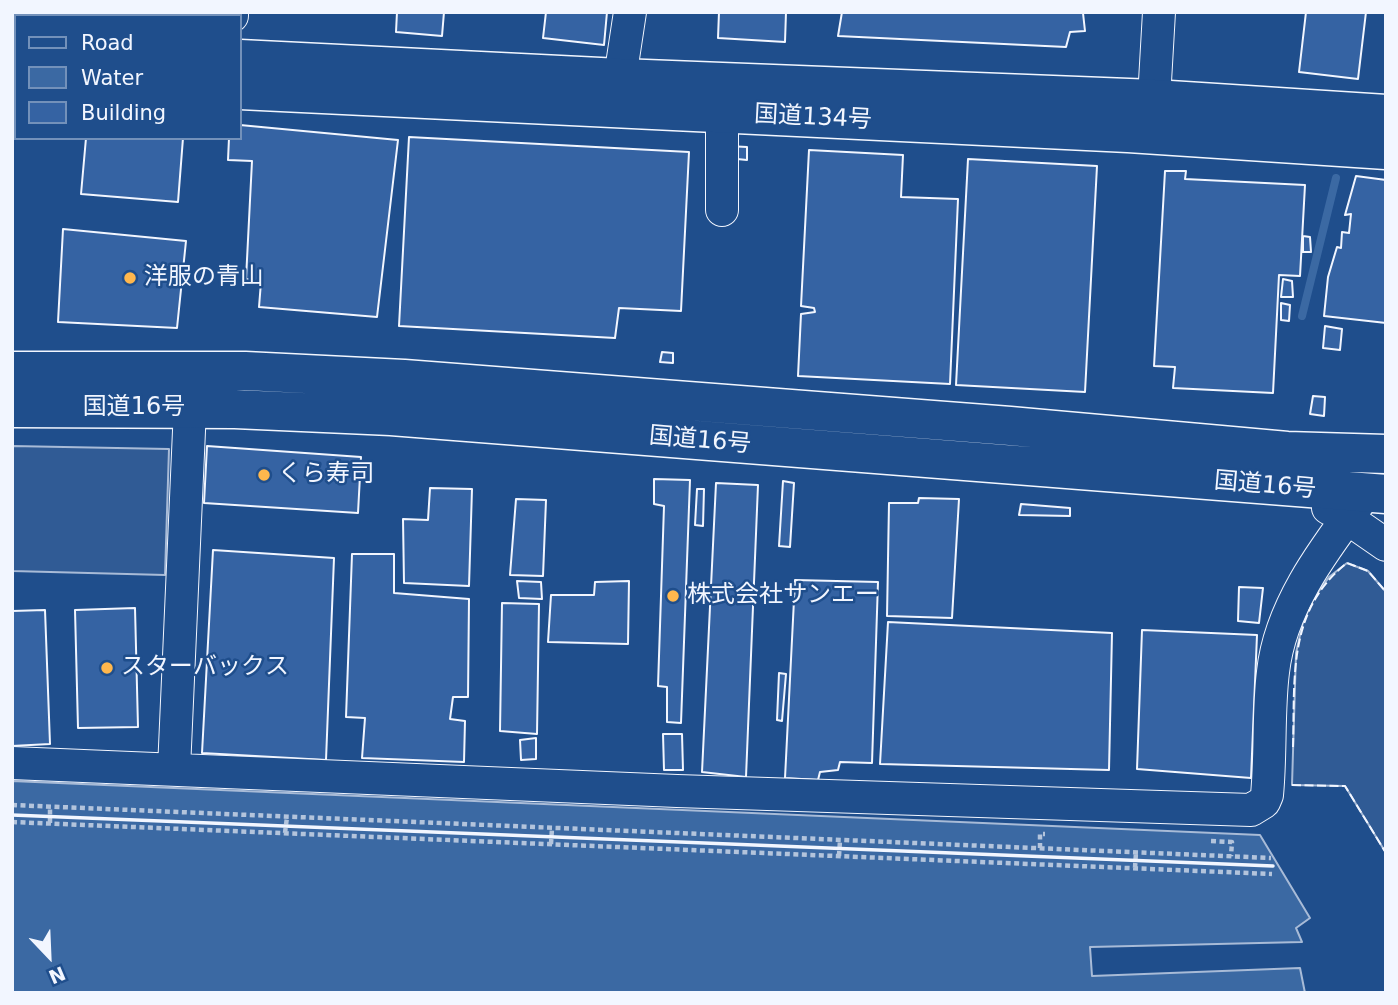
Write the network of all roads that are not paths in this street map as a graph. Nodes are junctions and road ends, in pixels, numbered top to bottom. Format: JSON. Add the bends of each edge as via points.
{"nodes":[{"id":1,"x":630,"y":12,"type":"edge"},
{"id":2,"x":1159,"y":12,"type":"edge"},
{"id":3,"x":242,"y":59,"type":"edge"},
{"id":4,"x":620,"y":78,"type":"junction"},
{"id":5,"x":242,"y":90,"type":"edge"},
{"id":6,"x":722,"y":98,"type":"junction"},
{"id":7,"x":1154,"y":99,"type":"junction"},
{"id":8,"x":1385,"y":136,"type":"edge"},
{"id":9,"x":722,"y":210,"type":"dead end"},
{"id":10,"x":12,"y":371,"type":"edge"},
{"id":11,"x":12,"y":408,"type":"edge"},
{"id":12,"x":190,"y":408,"type":"junction"},
{"id":13,"x":1386,"y":454,"type":"edge"},
{"id":14,"x":1287,"y":469,"type":"junction"},
{"id":15,"x":1368,"y":503,"type":"edge"},
{"id":16,"x":1386,"y":545,"type":"edge"},
{"id":17,"x":12,"y":762,"type":"edge"},
{"id":18,"x":174,"y":769,"type":"junction"}],
"edges":[{"from":1,"to":4,"type":"street"},
{"from":2,"to":7,"type":"street"},
{"from":3,"to":4,"type":"highway","name":"国道134号"},
{"from":4,"to":6,"type":"highway","name":"国道134号"},
{"from":5,"to":6,"type":"highway","name":"国道134号"},
{"from":6,"to":7,"type":"highway","name":"国道134号"},
{"from":6,"to":8,"type":"highway","name":"国道134号","via":[[1128,133]]},
{"from":6,"to":9,"type":"street"},
{"from":7,"to":8,"type":"highway","name":"国道134号"},
{"from":10,"to":14,"type":"highway","name":"国道16号","via":[[245,371],[404,379],[1010,426]]},
{"from":11,"to":12,"type":"highway","name":"国道16号"},
{"from":12,"to":14,"type":"highway","name":"国道16号"},
{"from":12,"to":18,"type":"street"},
{"from":13,"to":14,"type":"highway","name":"国道16号"},
{"from":14,"to":15,"type":"highway","name":"国道16号"},
{"from":15,"to":16,"type":"street"},
{"from":15,"to":18,"type":"street","via":[[1304,584],[1277,645],[1267,795],[1251,810]]},
{"from":17,"to":18,"type":"street"}]}
